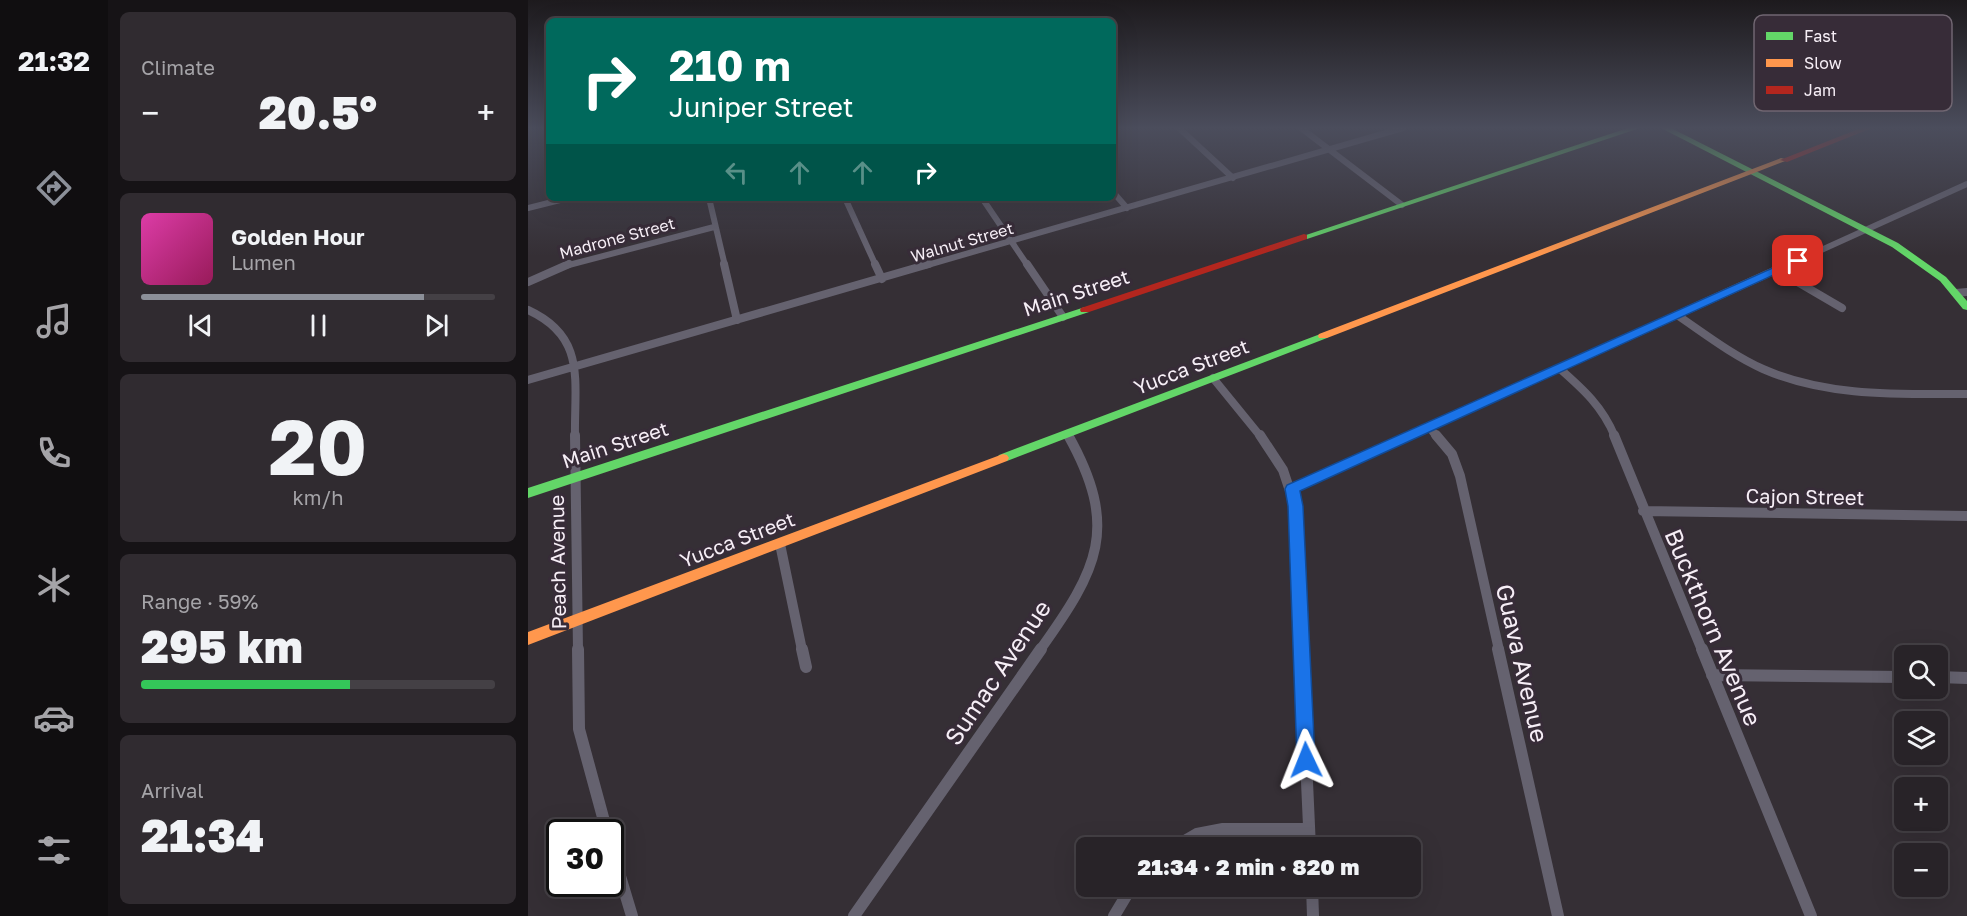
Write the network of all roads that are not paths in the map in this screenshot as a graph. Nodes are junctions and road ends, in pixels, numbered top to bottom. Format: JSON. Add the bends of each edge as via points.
{"nodes":[{"id":1,"x":1225,"y":171,"type":"edge"},
{"id":2,"x":1258,"y":171,"type":"edge"},
{"id":3,"x":1357,"y":171,"type":"edge"},
{"id":4,"x":1506,"y":171,"type":"edge"},
{"id":5,"x":1756,"y":171,"type":"edge"},
{"id":6,"x":1753,"y":172,"type":"junction"},
{"id":7,"x":1233,"y":178,"type":"junction"},
{"id":8,"x":1967,"y":184,"type":"edge"},
{"id":9,"x":1116,"y":195,"type":"edge"},
{"id":10,"x":556,"y":201,"type":"edge"},
{"id":11,"x":710,"y":201,"type":"edge"},
{"id":12,"x":846,"y":201,"type":"edge"},
{"id":13,"x":984,"y":201,"type":"edge"},
{"id":14,"x":1402,"y":205,"type":"junction"},
{"id":15,"x":528,"y":208,"type":"edge"},
{"id":16,"x":1127,"y":208,"type":"junction"},
{"id":17,"x":714,"y":227,"type":"junction"},
{"id":18,"x":1867,"y":230,"type":"junction"},
{"id":19,"x":1012,"y":242,"type":"junction"},
{"id":20,"x":1777,"y":270,"type":"junction"},
{"id":21,"x":882,"y":279,"type":"junction"},
{"id":22,"x":528,"y":282,"type":"edge"},
{"id":23,"x":1961,"y":293,"type":"edge"},
{"id":24,"x":1967,"y":307,"type":"edge"},
{"id":25,"x":1842,"y":308,"type":"dead end"},
{"id":26,"x":528,"y":310,"type":"edge"},
{"id":27,"x":1677,"y":315,"type":"junction"},
{"id":28,"x":1063,"y":317,"type":"junction"},
{"id":29,"x":737,"y":320,"type":"junction"},
{"id":30,"x":574,"y":367,"type":"junction"},
{"id":31,"x":1559,"y":368,"type":"junction"},
{"id":32,"x":1213,"y":378,"type":"junction"},
{"id":33,"x":528,"y":380,"type":"edge"},
{"id":34,"x":1967,"y":394,"type":"edge"},
{"id":35,"x":1430,"y":428,"type":"junction"},
{"id":36,"x":1067,"y":434,"type":"junction"},
{"id":37,"x":575,"y":478,"type":"junction"},
{"id":38,"x":1292,"y":489,"type":"junction"},
{"id":39,"x":528,"y":493,"type":"edge"},
{"id":40,"x":1643,"y":512,"type":"junction"},
{"id":41,"x":1967,"y":516,"type":"edge"},
{"id":42,"x":780,"y":544,"type":"junction"},
{"id":43,"x":577,"y":620,"type":"junction"},
{"id":44,"x":528,"y":639,"type":"edge"},
{"id":45,"x":806,"y":667,"type":"dead end"},
{"id":46,"x":1712,"y":675,"type":"junction"},
{"id":47,"x":1894,"y":677,"type":"edge"},
{"id":48,"x":1948,"y":678,"type":"edge"},
{"id":49,"x":1967,"y":678,"type":"edge"},
{"id":50,"x":603,"y":819,"type":"edge"},
{"id":51,"x":1309,"y":829,"type":"junction"},
{"id":52,"x":1192,"y":837,"type":"edge"},
{"id":53,"x":1309,"y":837,"type":"edge"},
{"id":54,"x":624,"y":889,"type":"edge"},
{"id":55,"x":1125,"y":897,"type":"edge"},
{"id":56,"x":1312,"y":897,"type":"edge"},
{"id":57,"x":632,"y":916,"type":"edge"},
{"id":58,"x":854,"y":916,"type":"edge"},
{"id":59,"x":1114,"y":916,"type":"edge"},
{"id":60,"x":1313,"y":916,"type":"edge"},
{"id":61,"x":1558,"y":916,"type":"edge"},
{"id":62,"x":1811,"y":916,"type":"edge"}],
"edges":[{"from":1,"to":7,"type":"street"},
{"from":2,"to":7,"type":"street","name":"Walnut Street"},
{"from":3,"to":14,"type":"street"},
{"from":4,"to":14,"type":"street","name":"Main Street"},
{"from":5,"to":6,"type":"street","name":"Yucca Street"},
{"from":6,"to":18,"type":"street"},
{"from":6,"to":32,"type":"street","name":"Yucca Street"},
{"from":7,"to":16,"type":"street","name":"Walnut Street"},
{"from":8,"to":18,"type":"street"},
{"from":9,"to":16,"type":"street"},
{"from":10,"to":15,"type":"street"},
{"from":11,"to":17,"type":"street"},
{"from":12,"to":21,"type":"street"},
{"from":13,"to":19,"type":"street"},
{"from":14,"to":28,"type":"street","name":"Main Street"},
{"from":16,"to":19,"type":"street","name":"Walnut Street"},
{"from":17,"to":22,"type":"street","name":"Madrone Street","via":[[572,263]]},
{"from":17,"to":29,"type":"street"},
{"from":18,"to":20,"type":"street"},
{"from":18,"to":23,"type":"street","via":[[1930,267]]},
{"from":19,"to":21,"type":"street","name":"Walnut Street"},
{"from":19,"to":28,"type":"street"},
{"from":20,"to":25,"type":"street"},
{"from":20,"to":27,"type":"street"},
{"from":21,"to":29,"type":"street","name":"Walnut Street"},
{"from":23,"to":24,"type":"street"},
{"from":26,"to":30,"type":"street","name":"Peach Avenue","via":[[560,328],[571,344]]},
{"from":27,"to":31,"type":"street"},
{"from":27,"to":34,"type":"street","via":[[1760,368],[1806,384],[1853,394]]},
{"from":28,"to":37,"type":"street","name":"Main Street"},
{"from":29,"to":30,"type":"street","name":"Walnut Street"},
{"from":30,"to":33,"type":"street","name":"Walnut Street"},
{"from":30,"to":37,"type":"street","name":"Peach Avenue"},
{"from":31,"to":35,"type":"street"},
{"from":31,"to":40,"type":"street","name":"Buckthorn Avenue","via":[[1592,397],[1608,420]]},
{"from":32,"to":36,"type":"street","name":"Yucca Street"},
{"from":32,"to":38,"type":"street","via":[[1276,456]]},
{"from":35,"to":38,"type":"street"},
{"from":35,"to":61,"type":"street","name":"Guava Avenue","via":[[1452,454],[1460,476]]},
{"from":36,"to":42,"type":"street","name":"Yucca Street"},
{"from":36,"to":58,"type":"street","name":"Sumac Avenue","via":[[1095,487],[1100,513],[1098,542],[1088,574]]},
{"from":37,"to":39,"type":"street","name":"Main Street"},
{"from":37,"to":43,"type":"street","name":"Peach Avenue"},
{"from":38,"to":51,"type":"street"},
{"from":40,"to":41,"type":"street","name":"Cajon Street"},
{"from":40,"to":46,"type":"street","name":"Buckthorn Avenue"},
{"from":42,"to":43,"type":"street","name":"Yucca Street"},
{"from":42,"to":45,"type":"street"},
{"from":43,"to":44,"type":"street","name":"Yucca Street"},
{"from":43,"to":50,"type":"street","name":"Peach Avenue","via":[[579,729]]},
{"from":46,"to":47,"type":"street"},
{"from":46,"to":62,"type":"street","name":"Buckthorn Avenue"},
{"from":48,"to":49,"type":"street"},
{"from":51,"to":52,"type":"street","via":[[1223,828]]},
{"from":51,"to":53,"type":"street"},
{"from":54,"to":57,"type":"street"},
{"from":55,"to":59,"type":"street"},
{"from":56,"to":60,"type":"street"}]}
